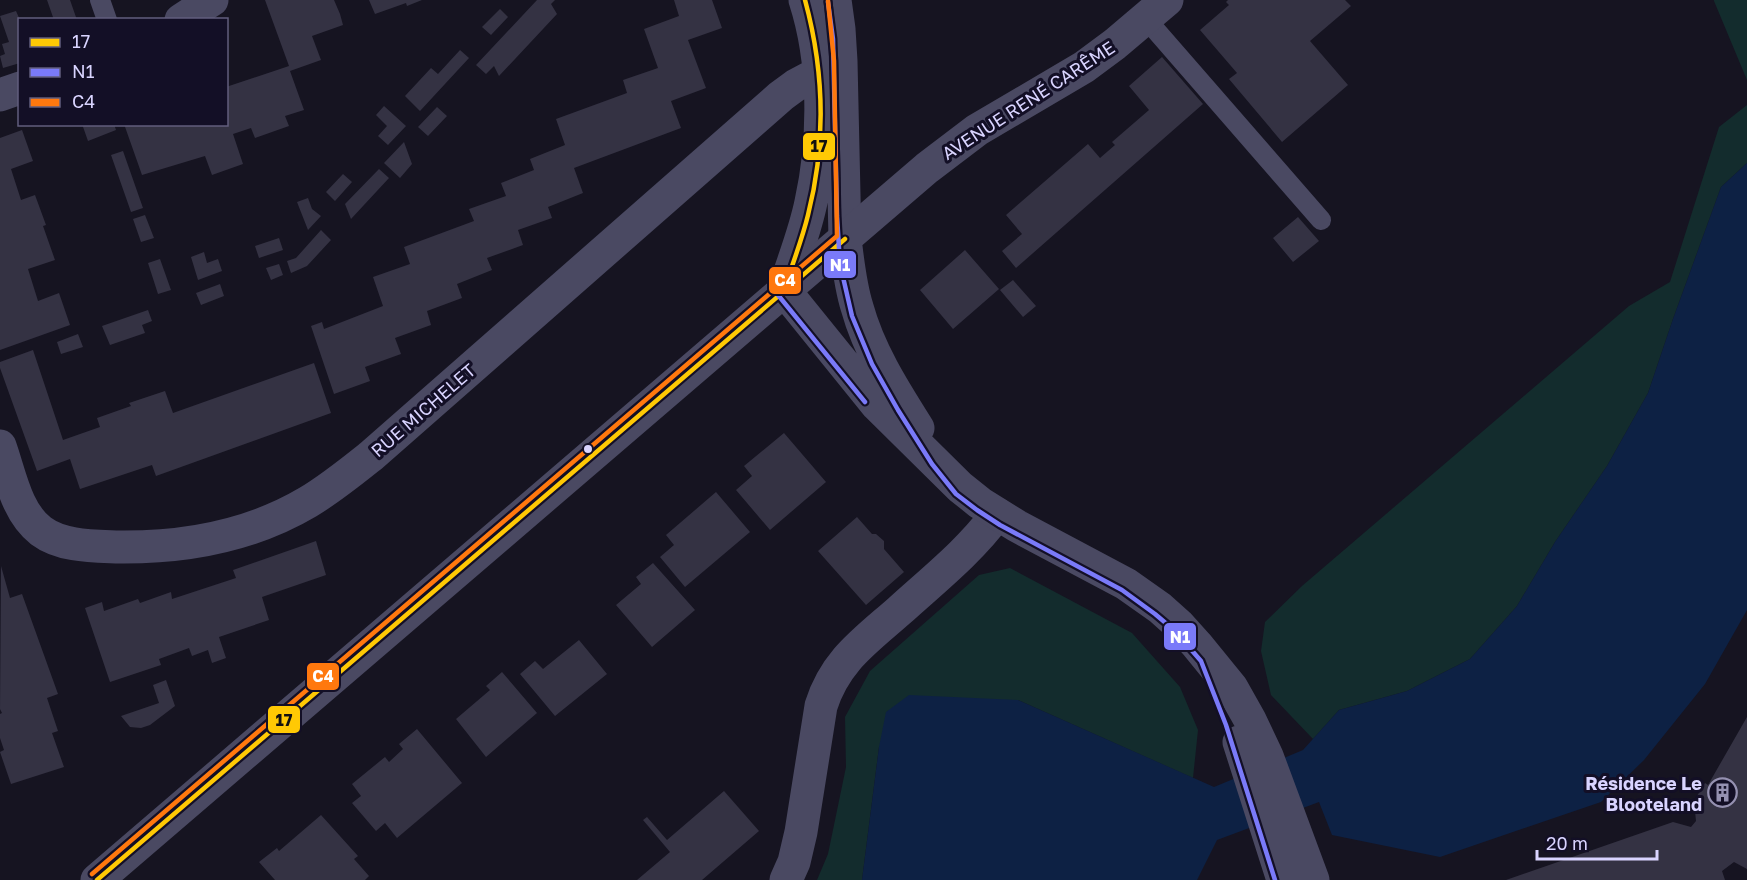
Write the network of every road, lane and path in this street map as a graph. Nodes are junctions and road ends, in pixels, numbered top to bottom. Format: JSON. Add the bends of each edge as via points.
{"nodes":[{"id":1,"x":100,"y":0,"type":"edge"},
{"id":2,"x":212,"y":0,"type":"edge"},
{"id":3,"x":805,"y":0,"type":"edge"},
{"id":4,"x":835,"y":0,"type":"edge"},
{"id":5,"x":1160,"y":5,"type":"edge"},
{"id":6,"x":106,"y":18,"type":"edge"},
{"id":7,"x":184,"y":18,"type":"edge"},
{"id":8,"x":830,"y":67,"type":"junction"},
{"id":9,"x":18,"y":89,"type":"edge"},
{"id":10,"x":0,"y":95,"type":"edge"},
{"id":11,"x":1321,"y":220,"type":"dead end"},
{"id":12,"x":845,"y":238,"type":"junction"},
{"id":13,"x":784,"y":290,"type":"junction"},
{"id":14,"x":0,"y":446,"type":"edge"},
{"id":15,"x":944,"y":469,"type":"junction"},
{"id":16,"x":998,"y":514,"type":"junction"},
{"id":17,"x":1280,"y":825,"type":"junction"},
{"id":18,"x":97,"y":880,"type":"edge"},
{"id":19,"x":786,"y":880,"type":"edge"},
{"id":20,"x":1283,"y":880,"type":"edge"},
{"id":21,"x":1313,"y":880,"type":"edge"}],
"edges":[{"from":1,"to":6,"type":"lane"},
{"from":2,"to":7,"type":"street"},
{"from":3,"to":8,"type":"street","via":[[816,41]]},
{"from":4,"to":8,"type":"street","via":[[839,29]]},
{"from":5,"to":11,"type":"lane"},
{"from":5,"to":12,"type":"street","name":"AVENUE RENÉ CARÊME","via":[[1084,67],[965,138]]},
{"from":8,"to":12,"type":"street"},
{"from":8,"to":13,"type":"street","via":[[821,90],[815,181]]},
{"from":8,"to":14,"type":"street","name":"RUE MICHELET","via":[[781,96],[370,456],[308,502],[278,517],[240,532],[192,543],[134,547],[72,544],[42,532],[33,524],[23,510]]},
{"from":9,"to":10,"type":"street"},
{"from":12,"to":13,"type":"street","name":"AVENUE RENÉ CARÊME"},
{"from":12,"to":15,"type":"street","via":[[853,294],[868,339]]},
{"from":13,"to":15,"type":"street","via":[[877,405]]},
{"from":13,"to":18,"type":"street","name":"AVENUE RENÉ CARÊME"},
{"from":15,"to":16,"type":"street","via":[[960,487]]},
{"from":16,"to":17,"type":"street","via":[[1133,589],[1179,625],[1242,705]]},
{"from":16,"to":19,"type":"street","via":[[956,560],[852,653],[834,676],[821,706],[801,832]]},
{"from":17,"to":20,"type":"street"},
{"from":17,"to":21,"type":"street"}]}
